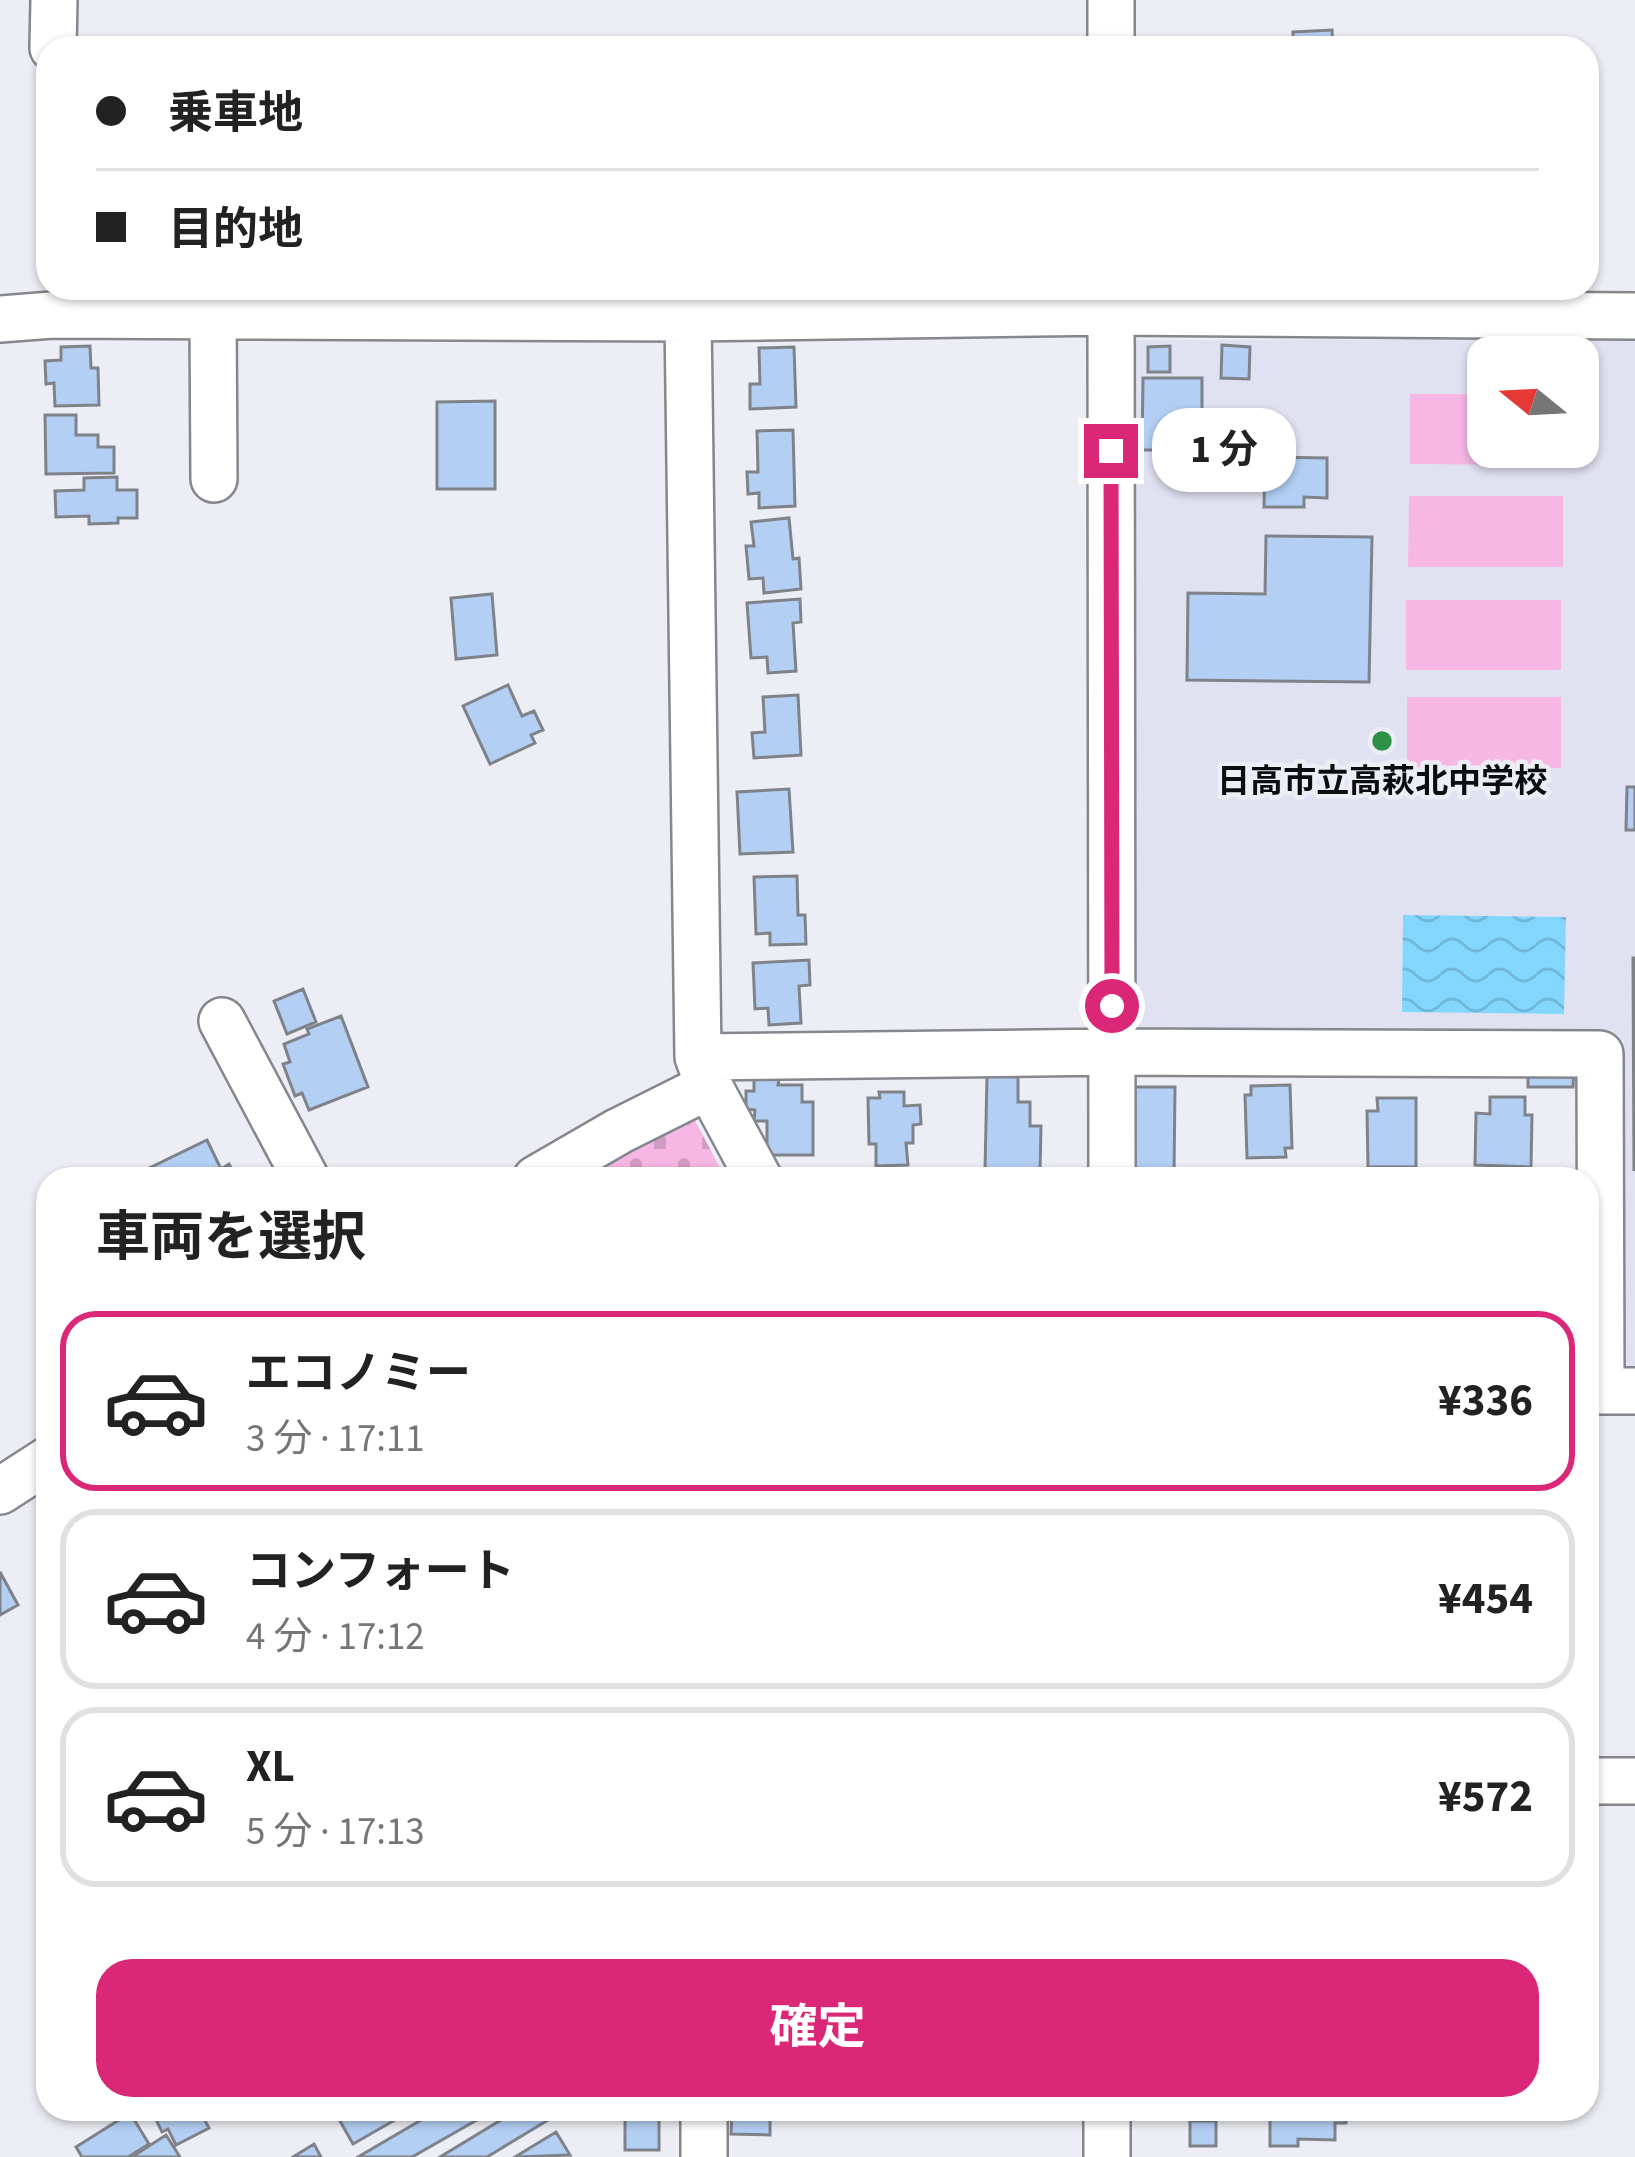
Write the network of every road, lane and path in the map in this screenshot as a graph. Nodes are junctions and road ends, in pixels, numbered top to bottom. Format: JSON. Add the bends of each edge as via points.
{"nodes":[{"id":1,"x":54,"y":0,"type":"edge"},
{"id":2,"x":1112,"y":0,"type":"edge"},
{"id":3,"x":53,"y":36,"type":"edge"},
{"id":4,"x":1112,"y":36,"type":"edge"},
{"id":5,"x":1111,"y":300,"type":"edge"},
{"id":6,"x":52,"y":302,"type":"edge"},
{"id":7,"x":213,"y":316,"type":"junction"},
{"id":8,"x":1635,"y":316,"type":"edge"},
{"id":9,"x":688,"y":318,"type":"junction"},
{"id":10,"x":0,"y":319,"type":"edge"},
{"id":11,"x":214,"y":479,"type":"dead end"},
{"id":12,"x":223,"y":1021,"type":"dead end"},
{"id":13,"x":1112,"y":1052,"type":"junction"},
{"id":14,"x":704,"y":1072,"type":"junction"},
{"id":15,"x":299,"y":1167,"type":"edge"},
{"id":16,"x":557,"y":1167,"type":"edge"},
{"id":17,"x":753,"y":1167,"type":"edge"},
{"id":18,"x":1112,"y":1167,"type":"edge"},
{"id":19,"x":1635,"y":1391,"type":"edge"},
{"id":20,"x":36,"y":1468,"type":"edge"},
{"id":21,"x":0,"y":1491,"type":"edge"},
{"id":22,"x":1599,"y":1781,"type":"edge"},
{"id":23,"x":1635,"y":1781,"type":"edge"},
{"id":24,"x":704,"y":2121,"type":"edge"},
{"id":25,"x":1107,"y":2121,"type":"edge"},
{"id":26,"x":704,"y":2157,"type":"edge"},
{"id":27,"x":1107,"y":2157,"type":"edge"}],
"edges":[{"from":1,"to":3,"type":"street"},
{"from":2,"to":4,"type":"street"},
{"from":5,"to":8,"type":"street"},
{"from":5,"to":9,"type":"street"},
{"from":5,"to":13,"type":"street"},
{"from":6,"to":7,"type":"street"},
{"from":6,"to":10,"type":"street"},
{"from":7,"to":9,"type":"street"},
{"from":7,"to":11,"type":"street"},
{"from":9,"to":14,"type":"street"},
{"from":12,"to":15,"type":"street"},
{"from":13,"to":14,"type":"street"},
{"from":13,"to":18,"type":"street"},
{"from":13,"to":19,"type":"street","via":[[1600,1054],[1601,1391]]},
{"from":14,"to":16,"type":"street"},
{"from":14,"to":17,"type":"street"},
{"from":20,"to":21,"type":"street"},
{"from":22,"to":23,"type":"street"},
{"from":24,"to":26,"type":"street"},
{"from":25,"to":27,"type":"street"}]}
